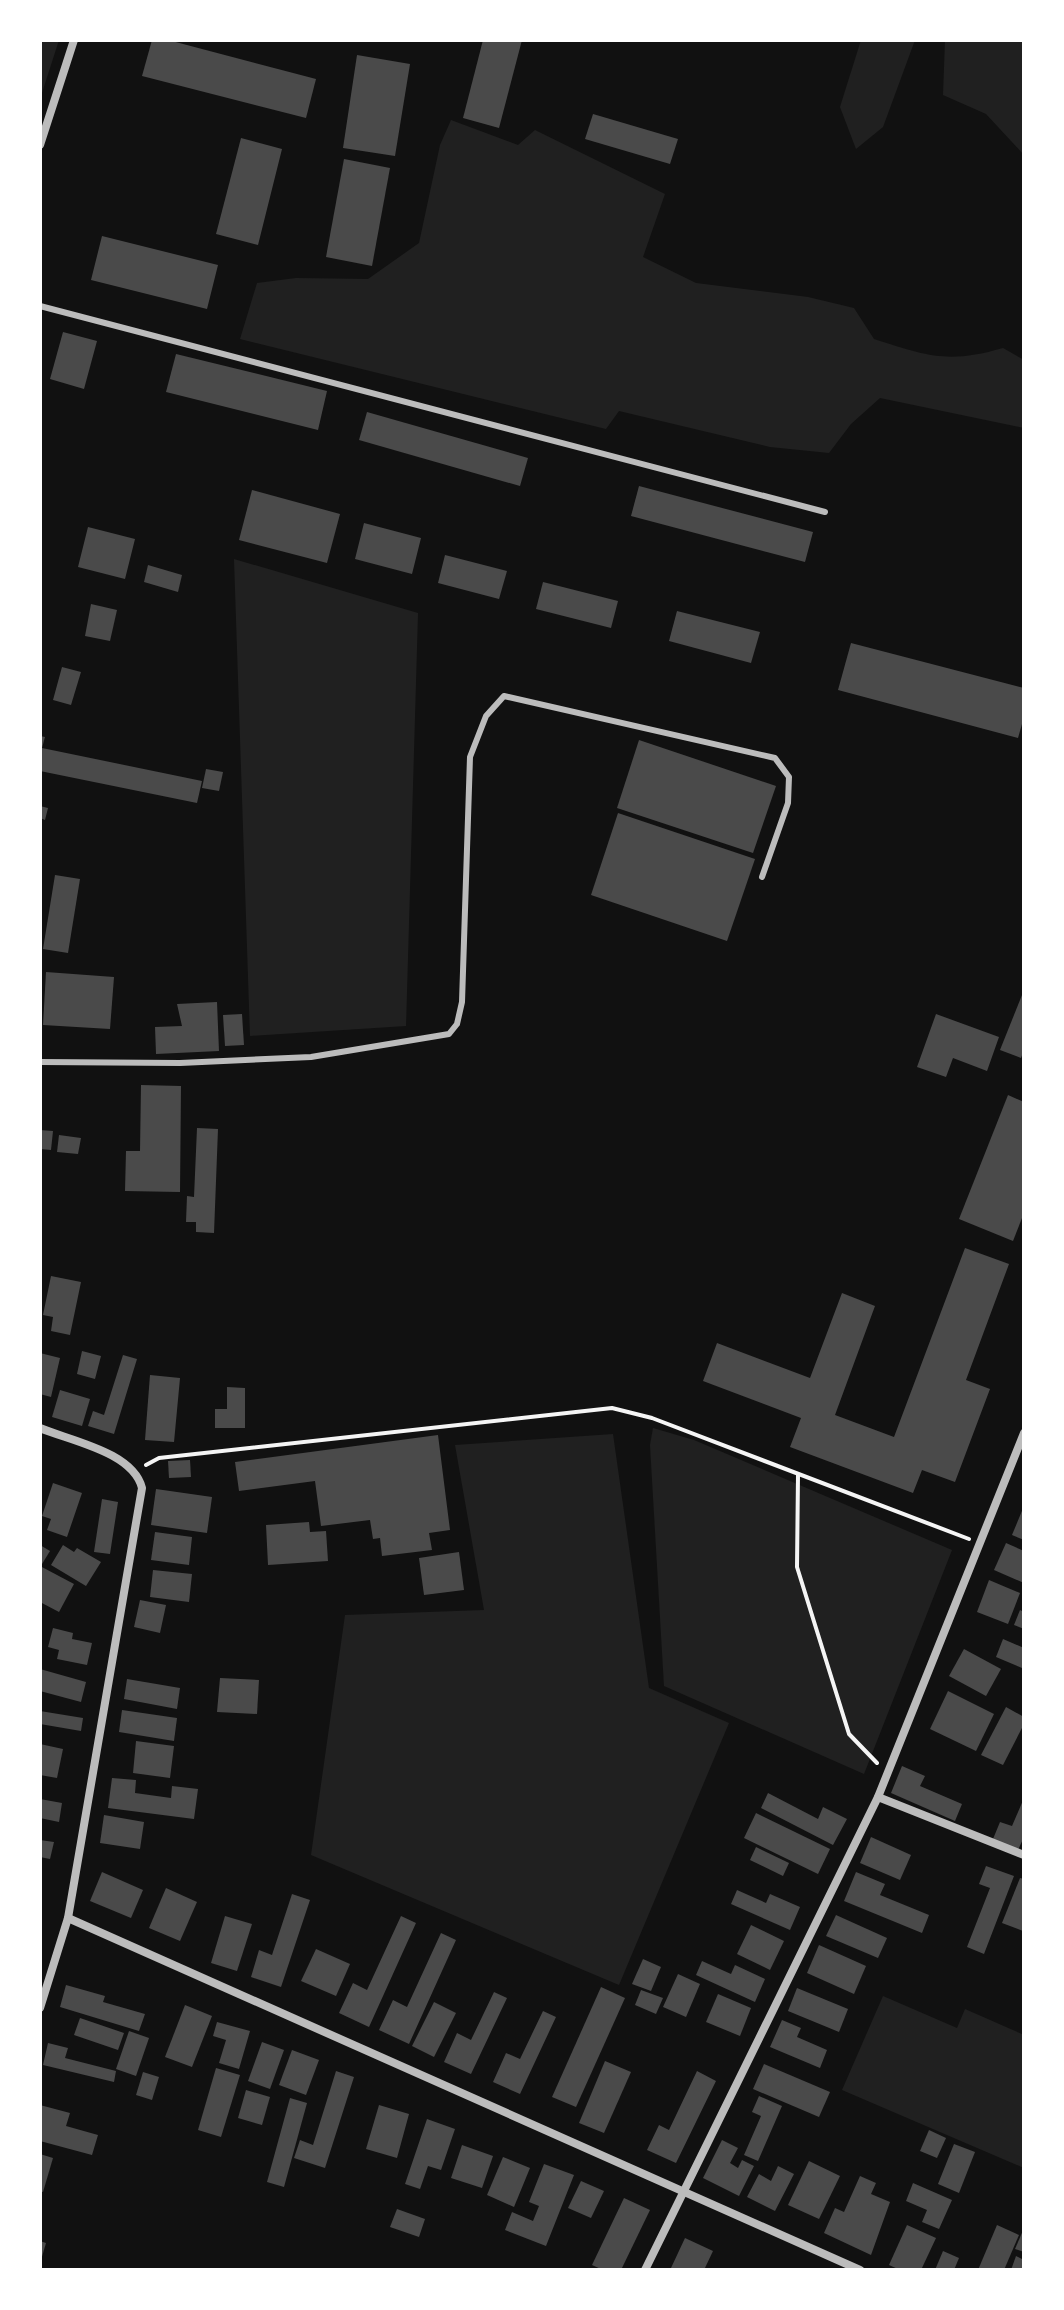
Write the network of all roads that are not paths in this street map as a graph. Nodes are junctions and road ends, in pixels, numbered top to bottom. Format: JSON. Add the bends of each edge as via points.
{"nodes":[{"id":1,"x":74,"y":40,"type":"edge"},
{"id":2,"x":40,"y":145,"type":"edge"},
{"id":3,"x":40,"y":306,"type":"edge"},
{"id":4,"x":825,"y":512,"type":"dead end"},
{"id":5,"x":762,"y":877,"type":"dead end"},
{"id":6,"x":40,"y":1062,"type":"edge"},
{"id":7,"x":40,"y":1428,"type":"edge"},
{"id":8,"x":1024,"y":1433,"type":"edge"},
{"id":9,"x":878,"y":1797,"type":"junction"},
{"id":10,"x":1024,"y":1855,"type":"edge"},
{"id":11,"x":68,"y":1918,"type":"junction"},
{"id":12,"x":40,"y":2008,"type":"edge"},
{"id":13,"x":685,"y":2191,"type":"junction"},
{"id":14,"x":645,"y":2270,"type":"edge"},
{"id":15,"x":860,"y":2270,"type":"edge"}],
"edges":[{"from":1,"to":2,"type":"street"},
{"from":3,"to":4,"type":"lane"},
{"from":5,"to":6,"type":"lane","via":[[788,803],[789,777],[775,758],[504,696],[486,716],[470,757],[462,1002],[449,1034],[311,1057]]},
{"from":7,"to":11,"type":"street","via":[[114,1458],[140,1480],[142,1498]]},
{"from":8,"to":9,"type":"street"},
{"from":9,"to":10,"type":"street"},
{"from":9,"to":13,"type":"street"},
{"from":11,"to":12,"type":"street"},
{"from":11,"to":13,"type":"street"},
{"from":13,"to":14,"type":"street"},
{"from":13,"to":15,"type":"street"}]}
